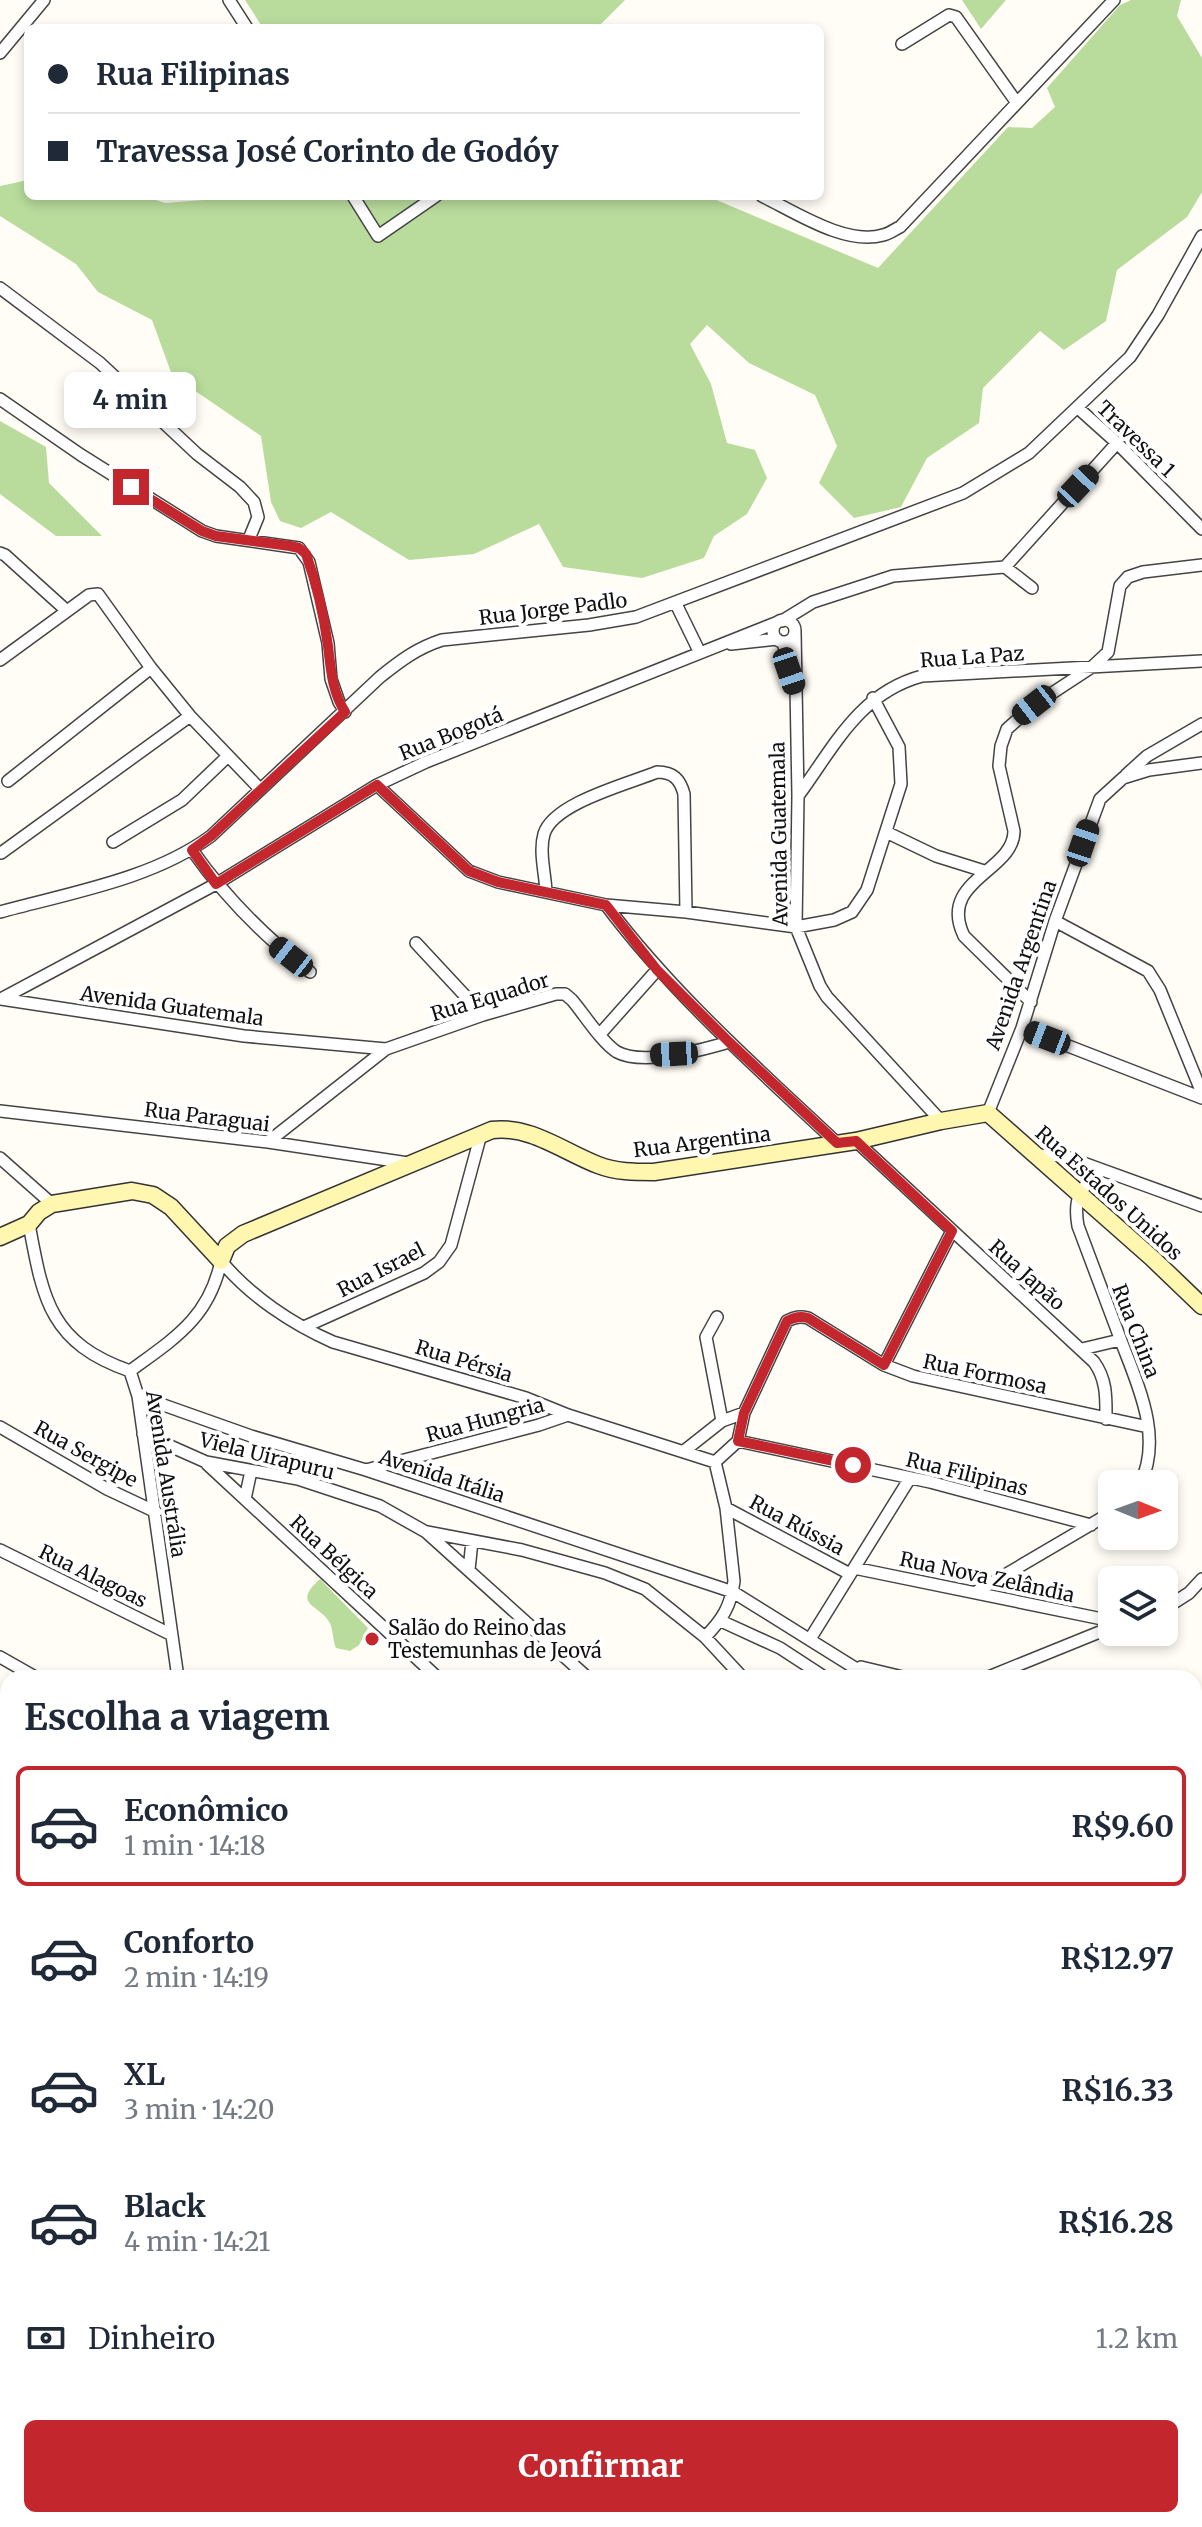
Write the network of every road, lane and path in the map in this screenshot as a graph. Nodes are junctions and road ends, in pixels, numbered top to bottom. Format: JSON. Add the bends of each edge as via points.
{"nodes":[{"id":1,"x":44,"y":0,"type":"edge"},
{"id":2,"x":229,"y":0,"type":"edge"},
{"id":3,"x":1114,"y":0,"type":"edge"},
{"id":4,"x":24,"y":24,"type":"edge"},
{"id":5,"x":24,"y":24,"type":"edge"},
{"id":6,"x":244,"y":24,"type":"edge"},
{"id":7,"x":902,"y":44,"type":"dead end"},
{"id":8,"x":0,"y":53,"type":"edge"},
{"id":9,"x":1017,"y":103,"type":"junction"},
{"id":10,"x":356,"y":200,"type":"edge"},
{"id":11,"x":430,"y":200,"type":"edge"},
{"id":12,"x":771,"y":200,"type":"edge"},
{"id":13,"x":1202,"y":236,"type":"edge"},
{"id":14,"x":0,"y":288,"type":"edge"},
{"id":15,"x":0,"y":399,"type":"edge"},
{"id":16,"x":1078,"y":408,"type":"junction"},
{"id":17,"x":1117,"y":443,"type":"junction"},
{"id":18,"x":1202,"y":529,"type":"edge"},
{"id":19,"x":249,"y":539,"type":"junction"},
{"id":20,"x":0,"y":553,"type":"edge"},
{"id":21,"x":1202,"y":565,"type":"edge"},
{"id":22,"x":1005,"y":567,"type":"junction"},
{"id":23,"x":1032,"y":588,"type":"dead end"},
{"id":24,"x":813,"y":602,"type":"junction"},
{"id":25,"x":676,"y":604,"type":"junction"},
{"id":26,"x":67,"y":611,"type":"junction"},
{"id":27,"x":780,"y":622,"type":"junction"},
{"id":28,"x":795,"y":630,"type":"junction"},
{"id":29,"x":780,"y":640,"type":"junction"},
{"id":30,"x":718,"y":645,"type":"junction"},
{"id":31,"x":700,"y":653,"type":"junction"},
{"id":32,"x":0,"y":660,"type":"edge"},
{"id":33,"x":1202,"y":661,"type":"edge"},
{"id":34,"x":1092,"y":667,"type":"junction"},
{"id":35,"x":151,"y":668,"type":"junction"},
{"id":36,"x":795,"y":687,"type":"junction"},
{"id":37,"x":873,"y":698,"type":"junction"},
{"id":38,"x":345,"y":712,"type":"junction"},
{"id":39,"x":190,"y":716,"type":"junction"},
{"id":40,"x":1202,"y":724,"type":"edge"},
{"id":41,"x":228,"y":756,"type":"junction"},
{"id":42,"x":1202,"y":763,"type":"edge"},
{"id":43,"x":1123,"y":778,"type":"junction"},
{"id":44,"x":8,"y":781,"type":"dead end"},
{"id":45,"x":377,"y":785,"type":"junction"},
{"id":46,"x":260,"y":789,"type":"junction"},
{"id":47,"x":798,"y":796,"type":"junction"},
{"id":48,"x":886,"y":832,"type":"junction"},
{"id":49,"x":113,"y":842,"type":"dead end"},
{"id":50,"x":192,"y":850,"type":"junction"},
{"id":51,"x":1,"y":853,"type":"edge"},
{"id":52,"x":984,"y":871,"type":"junction"},
{"id":53,"x":216,"y":884,"type":"junction"},
{"id":54,"x":546,"y":891,"type":"junction"},
{"id":55,"x":606,"y":905,"type":"junction"},
{"id":56,"x":0,"y":912,"type":"edge"},
{"id":57,"x":686,"y":912,"type":"junction"},
{"id":58,"x":1055,"y":921,"type":"junction"},
{"id":59,"x":796,"y":927,"type":"junction"},
{"id":60,"x":416,"y":943,"type":"dead end"},
{"id":61,"x":657,"y":970,"type":"junction"},
{"id":62,"x":310,"y":972,"type":"dead end"},
{"id":63,"x":0,"y":999,"type":"edge"},
{"id":64,"x":1031,"y":1002,"type":"junction"},
{"id":65,"x":483,"y":1015,"type":"junction"},
{"id":66,"x":1022,"y":1028,"type":"junction"},
{"id":67,"x":600,"y":1034,"type":"junction"},
{"id":68,"x":729,"y":1042,"type":"junction"},
{"id":69,"x":386,"y":1049,"type":"junction"},
{"id":70,"x":1202,"y":1096,"type":"edge"},
{"id":71,"x":0,"y":1111,"type":"edge"},
{"id":72,"x":988,"y":1113,"type":"junction"},
{"id":73,"x":941,"y":1121,"type":"junction"},
{"id":74,"x":481,"y":1134,"type":"junction"},
{"id":75,"x":856,"y":1141,"type":"junction"},
{"id":76,"x":268,"y":1142,"type":"junction"},
{"id":77,"x":837,"y":1143,"type":"junction"},
{"id":78,"x":1036,"y":1155,"type":"junction"},
{"id":79,"x":0,"y":1158,"type":"edge"},
{"id":80,"x":409,"y":1163,"type":"junction"},
{"id":81,"x":1099,"y":1170,"type":"junction"},
{"id":82,"x":1079,"y":1192,"type":"junction"},
{"id":83,"x":52,"y":1204,"type":"junction"},
{"id":84,"x":1202,"y":1206,"type":"edge"},
{"id":85,"x":29,"y":1224,"type":"junction"},
{"id":86,"x":952,"y":1231,"type":"junction"},
{"id":87,"x":0,"y":1237,"type":"edge"},
{"id":88,"x":221,"y":1261,"type":"junction"},
{"id":89,"x":1202,"y":1306,"type":"edge"},
{"id":90,"x":717,"y":1317,"type":"dead end"},
{"id":91,"x":304,"y":1327,"type":"junction"},
{"id":92,"x":1120,"y":1340,"type":"junction"},
{"id":93,"x":1082,"y":1349,"type":"junction"},
{"id":94,"x":884,"y":1365,"type":"junction"},
{"id":95,"x":130,"y":1371,"type":"junction"},
{"id":96,"x":138,"y":1396,"type":"junction"},
{"id":97,"x":744,"y":1413,"type":"junction"},
{"id":98,"x":568,"y":1415,"type":"junction"},
{"id":99,"x":1106,"y":1419,"type":"junction"},
{"id":100,"x":722,"y":1421,"type":"junction"},
{"id":101,"x":0,"y":1427,"type":"edge"},
{"id":102,"x":1148,"y":1427,"type":"junction"},
{"id":103,"x":143,"y":1434,"type":"junction"},
{"id":104,"x":738,"y":1441,"type":"junction"},
{"id":105,"x":684,"y":1451,"type":"junction"},
{"id":106,"x":206,"y":1462,"type":"junction"},
{"id":107,"x":715,"y":1462,"type":"junction"},
{"id":108,"x":366,"y":1470,"type":"junction"},
{"id":109,"x":1146,"y":1470,"type":"edge"},
{"id":110,"x":251,"y":1471,"type":"junction"},
{"id":111,"x":910,"y":1478,"type":"junction"},
{"id":112,"x":245,"y":1499,"type":"junction"},
{"id":113,"x":726,"y":1508,"type":"junction"},
{"id":114,"x":156,"y":1512,"type":"junction"},
{"id":115,"x":1098,"y":1521,"type":"edge"},
{"id":116,"x":1091,"y":1525,"type":"junction"},
{"id":117,"x":426,"y":1532,"type":"junction"},
{"id":118,"x":472,"y":1541,"type":"junction"},
{"id":119,"x":0,"y":1550,"type":"edge"},
{"id":120,"x":469,"y":1570,"type":"junction"},
{"id":121,"x":852,"y":1571,"type":"junction"},
{"id":122,"x":1202,"y":1579,"type":"edge"},
{"id":123,"x":733,"y":1592,"type":"junction"},
{"id":124,"x":976,"y":1592,"type":"junction"},
{"id":125,"x":1178,"y":1600,"type":"edge"},
{"id":126,"x":721,"y":1621,"type":"junction"},
{"id":127,"x":1098,"y":1621,"type":"edge"},
{"id":128,"x":1098,"y":1630,"type":"edge"},
{"id":129,"x":170,"y":1634,"type":"junction"},
{"id":130,"x":705,"y":1637,"type":"junction"},
{"id":131,"x":810,"y":1639,"type":"junction"},
{"id":132,"x":0,"y":1657,"type":"edge"},
{"id":133,"x":853,"y":1665,"type":"junction"},
{"id":134,"x":23,"y":1670,"type":"edge"},
{"id":135,"x":177,"y":1670,"type":"edge"},
{"id":136,"x":429,"y":1670,"type":"edge"},
{"id":137,"x":579,"y":1670,"type":"edge"},
{"id":138,"x":736,"y":1670,"type":"edge"},
{"id":139,"x":814,"y":1670,"type":"edge"},
{"id":140,"x":860,"y":1670,"type":"edge"},
{"id":141,"x":874,"y":1670,"type":"edge"},
{"id":142,"x":1005,"y":1670,"type":"edge"}],
"edges":[{"from":1,"to":4,"type":"street"},
{"from":2,"to":6,"type":"street"},
{"from":3,"to":9,"type":"street"},
{"from":5,"to":8,"type":"street"},
{"from":7,"to":9,"type":"street","via":[[949,15],[956,17]]},
{"from":9,"to":12,"type":"street","via":[[900,227],[884,235],[847,235]]},
{"from":10,"to":11,"type":"street","via":[[378,236]]},
{"from":13,"to":16,"type":"street","name":"Rua Jorge Padlo","via":[[1130,357]]},
{"from":14,"to":19,"type":"street","via":[[100,363],[240,487],[254,502],[258,517]]},
{"from":15,"to":19,"type":"street","via":[[202,531]]},
{"from":16,"to":17,"type":"street","name":"Travessa 1"},
{"from":16,"to":25,"type":"street","name":"Rua Jorge Padlo","via":[[1029,453],[963,493]]},
{"from":17,"to":18,"type":"street","name":"Travessa 1"},
{"from":17,"to":22,"type":"street"},
{"from":19,"to":38,"type":"street","via":[[299,548],[306,554],[328,643],[331,679]]},
{"from":20,"to":26,"type":"street"},
{"from":21,"to":34,"type":"street","via":[[1128,577],[1120,586],[1108,652]]},
{"from":22,"to":23,"type":"street"},
{"from":22,"to":24,"type":"street","name":"Rua Bogotá","via":[[893,576]]},
{"from":24,"to":27,"type":"street","name":"Rua Bogotá"},
{"from":24,"to":28,"type":"street"},
{"from":25,"to":31,"type":"street"},
{"from":25,"to":38,"type":"street","name":"Rua Jorge Padlo","via":[[620,620],[442,640],[424,646],[380,677]]},
{"from":26,"to":32,"type":"street"},
{"from":26,"to":35,"type":"street","via":[[98,594]]},
{"from":27,"to":28,"type":"street","via":[[790,622]]},
{"from":27,"to":29,"type":"street","via":[[773,630]]},
{"from":27,"to":30,"type":"street","name":"Rua Bogotá"},
{"from":28,"to":29,"type":"street","via":[[792,638]]},
{"from":28,"to":36,"type":"street","name":"Avenida Guatemala"},
{"from":29,"to":30,"type":"street","name":"Rua Bogotá"},
{"from":29,"to":36,"type":"street","name":"Avenida Guatemala"},
{"from":30,"to":31,"type":"street","name":"Rua Bogotá"},
{"from":31,"to":45,"type":"street","name":"Rua Bogotá"},
{"from":33,"to":34,"type":"street","name":"Rua La Paz"},
{"from":34,"to":37,"type":"street","name":"Rua La Paz","via":[[922,676]]},
{"from":34,"to":52,"type":"street","via":[[1007,729],[999,766],[1014,842]]},
{"from":35,"to":39,"type":"street"},
{"from":35,"to":44,"type":"street"},
{"from":36,"to":47,"type":"street","name":"Avenida Guatemala"},
{"from":37,"to":47,"type":"street","name":"Rua La Paz"},
{"from":37,"to":48,"type":"street","via":[[899,747],[902,769]]},
{"from":38,"to":46,"type":"street","name":"Rua Jorge Padlo"},
{"from":39,"to":41,"type":"street"},
{"from":39,"to":51,"type":"street"},
{"from":40,"to":43,"type":"street","via":[[1147,756]]},
{"from":41,"to":46,"type":"street"},
{"from":41,"to":49,"type":"street","via":[[182,800]]},
{"from":42,"to":43,"type":"street"},
{"from":43,"to":58,"type":"street","name":"Avenida Argentina","via":[[1100,799]]},
{"from":45,"to":53,"type":"street","name":"Rua Bogotá"},
{"from":45,"to":54,"type":"street","via":[[469,871]]},
{"from":46,"to":50,"type":"street","name":"Rua Jorge Padlo"},
{"from":47,"to":59,"type":"street","name":"Avenida Guatemala"},
{"from":48,"to":52,"type":"street"},
{"from":48,"to":59,"type":"street","via":[[867,890],[852,912]]},
{"from":50,"to":53,"type":"street"},
{"from":50,"to":56,"type":"street","name":"Rua Jorge Padlo","via":[[130,876]]},
{"from":52,"to":64,"type":"street","via":[[961,899],[958,924]]},
{"from":53,"to":62,"type":"street","via":[[273,943]]},
{"from":53,"to":63,"type":"street","name":"Rua Bogotá"},
{"from":54,"to":55,"type":"street"},
{"from":54,"to":57,"type":"street","via":[[542,846],[549,822],[582,802],[667,772],[676,777],[684,794]]},
{"from":55,"to":57,"type":"street"},
{"from":55,"to":61,"type":"street"},
{"from":57,"to":59,"type":"street"},
{"from":58,"to":64,"type":"street","name":"Avenida Argentina"},
{"from":58,"to":70,"type":"street","via":[[1148,971]]},
{"from":59,"to":73,"type":"street","name":"Avenida Guatemala","via":[[827,997]]},
{"from":60,"to":65,"type":"street"},
{"from":61,"to":67,"type":"street"},
{"from":61,"to":68,"type":"street"},
{"from":63,"to":69,"type":"street","name":"Avenida Guatemala","via":[[244,1036]]},
{"from":64,"to":66,"type":"street","name":"Avenida Argentina"},
{"from":65,"to":67,"type":"street","name":"Rua Equador","via":[[565,994]]},
{"from":65,"to":69,"type":"street","name":"Rua Equador"},
{"from":66,"to":70,"type":"street"},
{"from":66,"to":72,"type":"street","name":"Avenida Argentina"},
{"from":67,"to":68,"type":"street","name":"Rua Equador","via":[[628,1056],[674,1054]]},
{"from":68,"to":77,"type":"street"},
{"from":69,"to":76,"type":"street","name":"Rua Equador"},
{"from":71,"to":76,"type":"street","name":"Rua Paraguai"},
{"from":72,"to":73,"type":"main road","name":"Rua Argentina"},
{"from":72,"to":78,"type":"main road","name":"Rua Estados Unidos"},
{"from":73,"to":75,"type":"main road","name":"Rua Argentina"},
{"from":74,"to":77,"type":"main road","name":"Rua Argentina","via":[[505,1128],[522,1131],[599,1166],[631,1173]]},
{"from":74,"to":80,"type":"main road","name":"Rua Argentina"},
{"from":74,"to":91,"type":"street","name":"Rua Israel","via":[[451,1245],[439,1262]]},
{"from":75,"to":77,"type":"main road","name":"Rua Argentina"},
{"from":75,"to":86,"type":"street","name":"Rua Japão"},
{"from":76,"to":80,"type":"street","name":"Rua Paraguai"},
{"from":78,"to":81,"type":"street","via":[[1064,1156]]},
{"from":78,"to":82,"type":"main road","name":"Rua Estados Unidos"},
{"from":79,"to":83,"type":"street"},
{"from":80,"to":88,"type":"main road","name":"Rua Argentina","via":[[233,1239]]},
{"from":81,"to":82,"type":"street"},
{"from":81,"to":84,"type":"street"},
{"from":82,"to":89,"type":"main road","name":"Rua Estados Unidos"},
{"from":82,"to":92,"type":"street","name":"Rua China","via":[[1078,1226]]},
{"from":83,"to":85,"type":"main road"},
{"from":83,"to":88,"type":"main road","via":[[109,1193],[153,1195]]},
{"from":85,"to":87,"type":"main road"},
{"from":85,"to":95,"type":"street","name":"Avenida Austrália","via":[[43,1293],[63,1329],[94,1355]]},
{"from":86,"to":93,"type":"street","name":"Rua Japão"},
{"from":86,"to":94,"type":"street"},
{"from":88,"to":91,"type":"street","name":"Rua Pérsia","via":[[253,1294]]},
{"from":88,"to":95,"type":"street","via":[[209,1300],[184,1330]]},
{"from":90,"to":100,"type":"street","via":[[706,1337]]},
{"from":91,"to":98,"type":"street","name":"Rua Pérsia","via":[[333,1342]]},
{"from":92,"to":93,"type":"street"},
{"from":92,"to":102,"type":"street","name":"Rua China"},
{"from":93,"to":99,"type":"street","name":"Rua Japão","via":[[1102,1373]]},
{"from":94,"to":97,"type":"street","name":"Rua Formosa","via":[[808,1318],[791,1319]]},
{"from":94,"to":99,"type":"street","name":"Rua Formosa"},
{"from":95,"to":96,"type":"street","name":"Avenida Austrália"},
{"from":96,"to":103,"type":"street","name":"Avenida Austrália"},
{"from":96,"to":108,"type":"street","name":"Avenida Itália"},
{"from":97,"to":100,"type":"street"},
{"from":97,"to":104,"type":"street","name":"Rua Formosa"},
{"from":98,"to":105,"type":"street","name":"Rua Pérsia"},
{"from":98,"to":108,"type":"street","name":"Rua Hungria"},
{"from":99,"to":102,"type":"street","name":"Rua Formosa"},
{"from":100,"to":105,"type":"street"},
{"from":101,"to":114,"type":"street","name":"Rua Sergipe"},
{"from":102,"to":109,"type":"street","name":"Rua China"},
{"from":103,"to":106,"type":"street","name":"Viela Uirapuru"},
{"from":103,"to":114,"type":"street","name":"Avenida Austrália"},
{"from":104,"to":107,"type":"street"},
{"from":104,"to":111,"type":"street","name":"Rua Filipinas"},
{"from":105,"to":107,"type":"street","name":"Rua Pérsia"},
{"from":106,"to":110,"type":"street","name":"Viela Uirapuru"},
{"from":106,"to":112,"type":"street","name":"Rua Bélgica"},
{"from":107,"to":113,"type":"street"},
{"from":108,"to":123,"type":"street","name":"Avenida Itália"},
{"from":110,"to":112,"type":"street"},
{"from":110,"to":117,"type":"street","name":"Viela Uirapuru","via":[[298,1479],[380,1506]]},
{"from":111,"to":116,"type":"street","name":"Rua Filipinas"},
{"from":111,"to":121,"type":"street"},
{"from":112,"to":136,"type":"street","name":"Rua Bélgica"},
{"from":113,"to":121,"type":"street","name":"Rua Rússia"},
{"from":113,"to":123,"type":"street"},
{"from":114,"to":129,"type":"street","name":"Avenida Austrália"},
{"from":115,"to":116,"type":"street"},
{"from":116,"to":124,"type":"street"},
{"from":117,"to":118,"type":"street"},
{"from":117,"to":120,"type":"street"},
{"from":118,"to":120,"type":"street"},
{"from":118,"to":130,"type":"street","via":[[522,1550],[634,1584]]},
{"from":119,"to":129,"type":"street","name":"Rua Alagoas"},
{"from":120,"to":137,"type":"street"},
{"from":121,"to":124,"type":"street","name":"Rua Nova Zelândia"},
{"from":121,"to":131,"type":"street"},
{"from":122,"to":125,"type":"street"},
{"from":123,"to":126,"type":"street"},
{"from":123,"to":131,"type":"street","name":"Avenida Itália"},
{"from":124,"to":127,"type":"street","name":"Rua Nova Zelândia"},
{"from":126,"to":130,"type":"street"},
{"from":126,"to":139,"type":"street"},
{"from":128,"to":142,"type":"street"},
{"from":129,"to":135,"type":"street","name":"Avenida Austrália"},
{"from":130,"to":138,"type":"street"},
{"from":131,"to":133,"type":"street","name":"Avenida Itália"},
{"from":132,"to":134,"type":"street"},
{"from":133,"to":140,"type":"street","name":"Avenida Itália"},
{"from":133,"to":141,"type":"street"}]}
